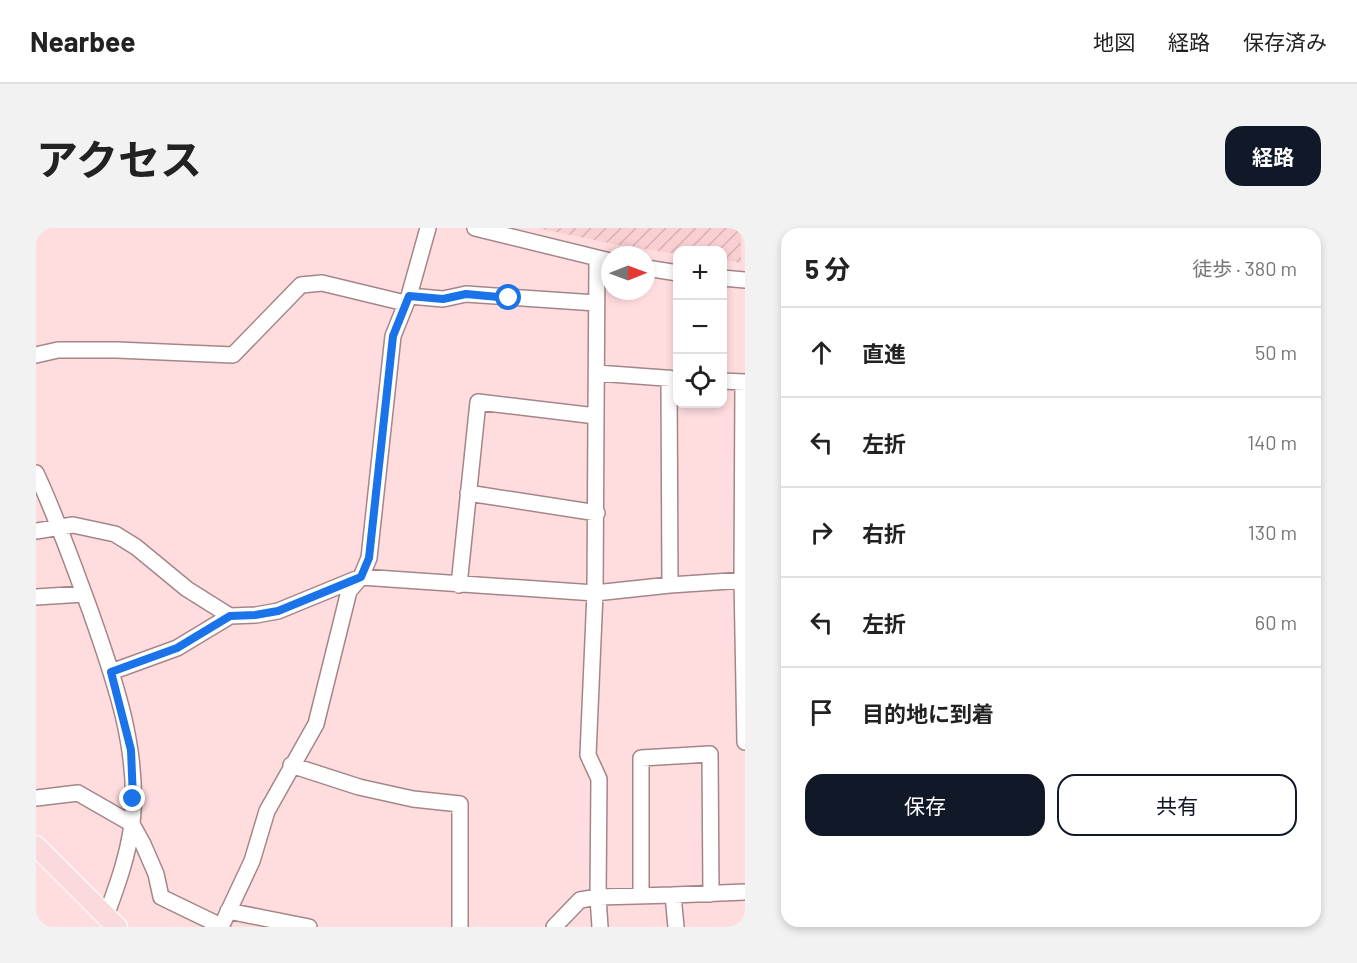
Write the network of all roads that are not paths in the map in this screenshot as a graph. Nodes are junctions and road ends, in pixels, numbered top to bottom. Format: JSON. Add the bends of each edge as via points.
{"nodes":[{"id":1,"x":428,"y":228,"type":"edge"},
{"id":2,"x":475,"y":228,"type":"edge"},
{"id":3,"x":601,"y":260,"type":"edge"},
{"id":4,"x":655,"y":269,"type":"edge"},
{"id":5,"x":601,"y":272,"type":"edge"},
{"id":6,"x":673,"y":272,"type":"edge"},
{"id":7,"x":727,"y":278,"type":"edge"},
{"id":8,"x":745,"y":280,"type":"edge"},
{"id":9,"x":407,"y":300,"type":"junction"},
{"id":10,"x":596,"y":303,"type":"junction"},
{"id":11,"x":36,"y":355,"type":"edge"},
{"id":12,"x":597,"y":373,"type":"junction"},
{"id":13,"x":673,"y":379,"type":"edge"},
{"id":14,"x":727,"y":381,"type":"edge"},
{"id":15,"x":744,"y":382,"type":"edge"},
{"id":16,"x":673,"y":408,"type":"edge"},
{"id":17,"x":596,"y":416,"type":"junction"},
{"id":18,"x":36,"y":473,"type":"edge"},
{"id":19,"x":468,"y":493,"type":"junction"},
{"id":20,"x":597,"y":513,"type":"junction"},
{"id":21,"x":60,"y":527,"type":"junction"},
{"id":22,"x":36,"y":531,"type":"edge"},
{"id":23,"x":361,"y":577,"type":"junction"},
{"id":24,"x":743,"y":580,"type":"edge"},
{"id":25,"x":459,"y":585,"type":"junction"},
{"id":26,"x":670,"y":585,"type":"junction"},
{"id":27,"x":595,"y":593,"type":"junction"},
{"id":28,"x":84,"y":594,"type":"junction"},
{"id":29,"x":36,"y":597,"type":"edge"},
{"id":30,"x":230,"y":616,"type":"junction"},
{"id":31,"x":111,"y":672,"type":"junction"},
{"id":32,"x":745,"y":742,"type":"edge"},
{"id":33,"x":291,"y":765,"type":"junction"},
{"id":34,"x":36,"y":798,"type":"edge"},
{"id":35,"x":132,"y":825,"type":"junction"},
{"id":36,"x":36,"y":846,"type":"edge"},
{"id":37,"x":745,"y":892,"type":"edge"},
{"id":38,"x":711,"y":894,"type":"junction"},
{"id":39,"x":641,"y":895,"type":"junction"},
{"id":40,"x":673,"y":895,"type":"junction"},
{"id":41,"x":598,"y":897,"type":"junction"},
{"id":42,"x":228,"y":911,"type":"junction"},
{"id":43,"x":112,"y":922,"type":"edge"},
{"id":44,"x":221,"y":927,"type":"edge"},
{"id":45,"x":309,"y":927,"type":"edge"},
{"id":46,"x":460,"y":927,"type":"edge"},
{"id":47,"x":554,"y":927,"type":"edge"},
{"id":48,"x":600,"y":927,"type":"edge"},
{"id":49,"x":676,"y":927,"type":"edge"}],
"edges":[{"from":1,"to":9,"type":"street"},
{"from":2,"to":3,"type":"street"},
{"from":4,"to":6,"type":"street"},
{"from":5,"to":10,"type":"street"},
{"from":7,"to":8,"type":"street"},
{"from":9,"to":10,"type":"street","via":[[466,294]]},
{"from":9,"to":11,"type":"street","via":[[322,283],[301,285],[233,355],[117,350],[58,350]]},
{"from":9,"to":23,"type":"street","via":[[393,336],[369,558]]},
{"from":10,"to":12,"type":"street"},
{"from":12,"to":13,"type":"street"},
{"from":12,"to":17,"type":"street"},
{"from":14,"to":15,"type":"street"},
{"from":15,"to":24,"type":"street"},
{"from":16,"to":26,"type":"street"},
{"from":17,"to":19,"type":"street","via":[[478,402]]},
{"from":17,"to":20,"type":"street"},
{"from":18,"to":21,"type":"street"},
{"from":19,"to":20,"type":"street"},
{"from":19,"to":25,"type":"street"},
{"from":20,"to":27,"type":"street"},
{"from":21,"to":22,"type":"street"},
{"from":21,"to":28,"type":"street"},
{"from":21,"to":30,"type":"street","via":[[73,525],[115,534]]},
{"from":23,"to":25,"type":"street"},
{"from":23,"to":30,"type":"street","via":[[278,611]]},
{"from":23,"to":33,"type":"street","via":[[349,591],[316,724]]},
{"from":24,"to":26,"type":"street"},
{"from":24,"to":32,"type":"street"},
{"from":25,"to":27,"type":"street"},
{"from":26,"to":27,"type":"street"},
{"from":27,"to":41,"type":"street","via":[[588,754],[599,779]]},
{"from":28,"to":29,"type":"street"},
{"from":28,"to":31,"type":"street"},
{"from":30,"to":31,"type":"street","via":[[177,648]]},
{"from":31,"to":35,"type":"street","via":[[131,750]]},
{"from":33,"to":42,"type":"street","via":[[267,811],[252,861]]},
{"from":33,"to":46,"type":"street","via":[[359,787],[460,804]]},
{"from":34,"to":35,"type":"street","via":[[78,792]]},
{"from":35,"to":43,"type":"street"},
{"from":35,"to":44,"type":"street","via":[[156,874],[161,897]]},
{"from":36,"to":43,"type":"main road"},
{"from":37,"to":38,"type":"street"},
{"from":38,"to":39,"type":"street","via":[[710,754],[641,758]]},
{"from":38,"to":40,"type":"street"},
{"from":39,"to":40,"type":"street"},
{"from":39,"to":41,"type":"street"},
{"from":40,"to":49,"type":"street"},
{"from":41,"to":47,"type":"street","via":[[580,900]]},
{"from":41,"to":48,"type":"street"},
{"from":42,"to":44,"type":"street"},
{"from":42,"to":45,"type":"street"}]}
